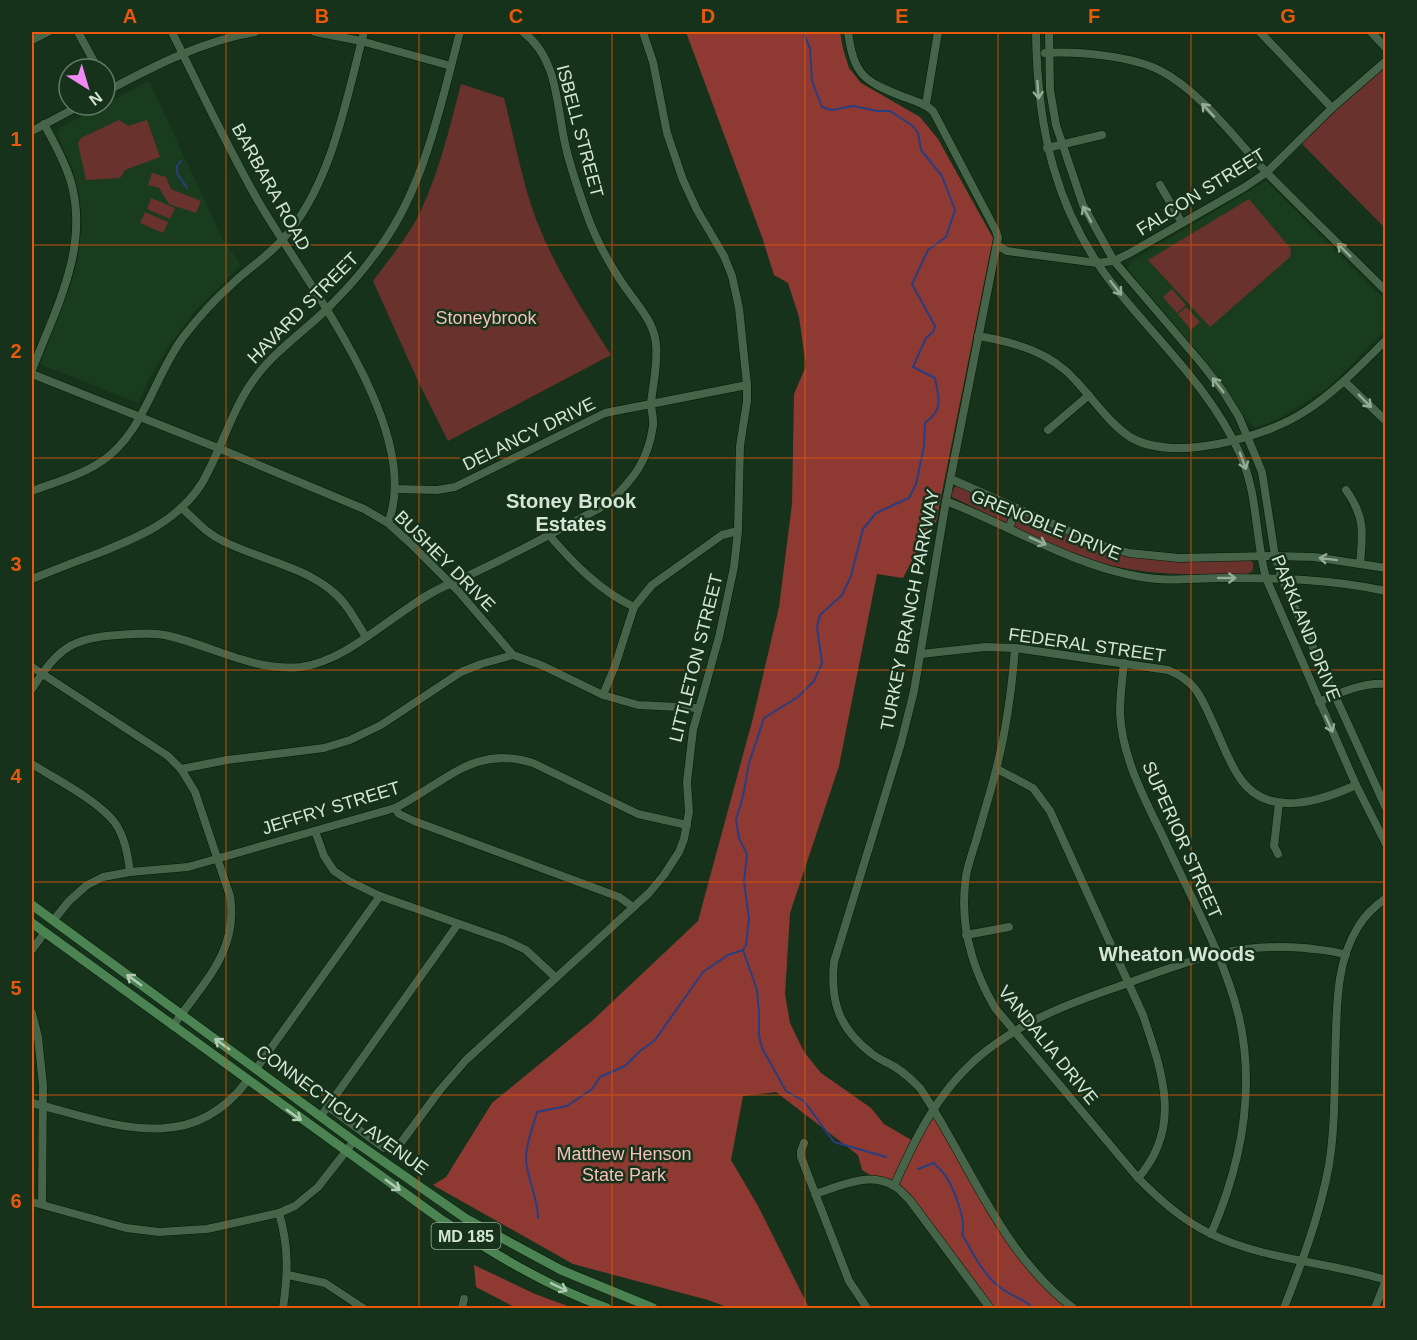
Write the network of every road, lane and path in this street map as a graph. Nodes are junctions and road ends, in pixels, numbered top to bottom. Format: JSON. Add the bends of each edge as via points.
{"nodes":[{"id":1,"x":48,"y":32,"type":"edge"},
{"id":2,"x":78,"y":32,"type":"edge"},
{"id":3,"x":172,"y":32,"type":"edge"},
{"id":4,"x":255,"y":32,"type":"edge"},
{"id":5,"x":315,"y":32,"type":"edge"},
{"id":6,"x":364,"y":32,"type":"edge"},
{"id":7,"x":460,"y":32,"type":"edge"},
{"id":8,"x":523,"y":32,"type":"edge"},
{"id":9,"x":643,"y":32,"type":"edge"},
{"id":10,"x":848,"y":32,"type":"edge"},
{"id":11,"x":938,"y":32,"type":"edge"},
{"id":12,"x":1036,"y":32,"type":"edge"},
{"id":13,"x":1049,"y":32,"type":"edge"},
{"id":14,"x":1260,"y":32,"type":"edge"},
{"id":15,"x":1371,"y":32,"type":"edge"},
{"id":16,"x":32,"y":40,"type":"edge"},
{"id":17,"x":361,"y":41,"type":"junction"},
{"id":18,"x":1386,"y":48,"type":"edge"},
{"id":19,"x":1048,"y":53,"type":"junction"},
{"id":20,"x":1036,"y":54,"type":"junction"},
{"id":21,"x":183,"y":55,"type":"junction"},
{"id":22,"x":92,"y":57,"type":"edge"},
{"id":23,"x":1386,"y":61,"type":"edge"},
{"id":24,"x":451,"y":66,"type":"junction"},
{"id":25,"x":117,"y":83,"type":"edge"},
{"id":26,"x":926,"y":105,"type":"junction"},
{"id":27,"x":1332,"y":108,"type":"junction"},
{"id":28,"x":58,"y":117,"type":"edge"},
{"id":29,"x":44,"y":124,"type":"junction"},
{"id":30,"x":32,"y":131,"type":"edge"},
{"id":31,"x":1102,"y":135,"type":"dead end"},
{"id":32,"x":1062,"y":145,"type":"junction"},
{"id":33,"x":1047,"y":148,"type":"junction"},
{"id":34,"x":1267,"y":172,"type":"junction"},
{"id":35,"x":1160,"y":184,"type":"dead end"},
{"id":36,"x":1182,"y":223,"type":"junction"},
{"id":37,"x":282,"y":241,"type":"junction"},
{"id":38,"x":997,"y":245,"type":"junction"},
{"id":39,"x":1113,"y":261,"type":"junction"},
{"id":40,"x":1097,"y":262,"type":"junction"},
{"id":41,"x":1386,"y":291,"type":"edge"},
{"id":42,"x":328,"y":308,"type":"junction"},
{"id":43,"x":978,"y":336,"type":"junction"},
{"id":44,"x":1386,"y":340,"type":"edge"},
{"id":45,"x":32,"y":372,"type":"edge"},
{"id":46,"x":1344,"y":381,"type":"junction"},
{"id":47,"x":747,"y":385,"type":"junction"},
{"id":48,"x":1089,"y":395,"type":"junction"},
{"id":49,"x":651,"y":403,"type":"junction"},
{"id":50,"x":141,"y":417,"type":"junction"},
{"id":51,"x":1386,"y":421,"type":"edge"},
{"id":52,"x":1048,"y":430,"type":"dead end"},
{"id":53,"x":1248,"y":436,"type":"junction"},
{"id":54,"x":1233,"y":440,"type":"junction"},
{"id":55,"x":218,"y":448,"type":"junction"},
{"id":56,"x":951,"y":478,"type":"junction"},
{"id":57,"x":395,"y":489,"type":"junction"},
{"id":58,"x":1346,"y":490,"type":"dead end"},
{"id":59,"x":32,"y":491,"type":"edge"},
{"id":60,"x":946,"y":501,"type":"junction"},
{"id":61,"x":182,"y":508,"type":"junction"},
{"id":62,"x":1017,"y":508,"type":"junction"},
{"id":63,"x":388,"y":523,"type":"junction"},
{"id":64,"x":1009,"y":528,"type":"junction"},
{"id":65,"x":738,"y":531,"type":"junction"},
{"id":66,"x":549,"y":535,"type":"junction"},
{"id":67,"x":1260,"y":556,"type":"junction"},
{"id":68,"x":1275,"y":556,"type":"junction"},
{"id":69,"x":1360,"y":563,"type":"junction"},
{"id":70,"x":1386,"y":568,"type":"edge"},
{"id":71,"x":1266,"y":578,"type":"junction"},
{"id":72,"x":32,"y":579,"type":"edge"},
{"id":73,"x":1282,"y":579,"type":"junction"},
{"id":74,"x":451,"y":585,"type":"junction"},
{"id":75,"x":1386,"y":591,"type":"edge"},
{"id":76,"x":634,"y":607,"type":"junction"},
{"id":77,"x":366,"y":637,"type":"junction"},
{"id":78,"x":1015,"y":648,"type":"junction"},
{"id":79,"x":921,"y":654,"type":"junction"},
{"id":80,"x":513,"y":655,"type":"junction"},
{"id":81,"x":1124,"y":663,"type":"junction"},
{"id":82,"x":32,"y":667,"type":"edge"},
{"id":83,"x":41,"y":673,"type":"junction"},
{"id":84,"x":1386,"y":684,"type":"edge"},
{"id":85,"x":32,"y":689,"type":"edge"},
{"id":86,"x":603,"y":695,"type":"junction"},
{"id":87,"x":1335,"y":695,"type":"junction"},
{"id":88,"x":1319,"y":702,"type":"junction"},
{"id":89,"x":698,"y":708,"type":"junction"},
{"id":90,"x":32,"y":764,"type":"edge"},
{"id":91,"x":181,"y":769,"type":"junction"},
{"id":92,"x":997,"y":769,"type":"junction"},
{"id":93,"x":1356,"y":785,"type":"junction"},
{"id":94,"x":1280,"y":803,"type":"junction"},
{"id":95,"x":1386,"y":807,"type":"edge"},
{"id":96,"x":395,"y":808,"type":"junction"},
{"id":97,"x":687,"y":825,"type":"junction"},
{"id":98,"x":315,"y":831,"type":"junction"},
{"id":99,"x":1386,"y":844,"type":"edge"},
{"id":100,"x":1278,"y":854,"type":"dead end"},
{"id":101,"x":218,"y":858,"type":"junction"},
{"id":102,"x":130,"y":872,"type":"junction"},
{"id":103,"x":380,"y":896,"type":"junction"},
{"id":104,"x":1386,"y":897,"type":"edge"},
{"id":105,"x":32,"y":905,"type":"edge"},
{"id":106,"x":633,"y":907,"type":"junction"},
{"id":107,"x":53,"y":921,"type":"junction"},
{"id":108,"x":32,"y":923,"type":"edge"},
{"id":109,"x":458,"y":924,"type":"junction"},
{"id":110,"x":1009,"y":927,"type":"dead end"},
{"id":111,"x":45,"y":932,"type":"junction"},
{"id":112,"x":966,"y":935,"type":"junction"},
{"id":113,"x":32,"y":950,"type":"edge"},
{"id":114,"x":1217,"y":954,"type":"junction"},
{"id":115,"x":1346,"y":955,"type":"junction"},
{"id":116,"x":555,"y":977,"type":"junction"},
{"id":117,"x":1128,"y":982,"type":"junction"},
{"id":118,"x":32,"y":1012,"type":"edge"},
{"id":119,"x":181,"y":1014,"type":"junction"},
{"id":120,"x":173,"y":1026,"type":"junction"},
{"id":121,"x":1014,"y":1031,"type":"junction"},
{"id":122,"x":256,"y":1069,"type":"junction"},
{"id":123,"x":247,"y":1081,"type":"junction"},
{"id":124,"x":32,"y":1103,"type":"edge"},
{"id":125,"x":44,"y":1106,"type":"junction"},
{"id":126,"x":327,"y":1106,"type":"junction"},
{"id":127,"x":933,"y":1108,"type":"junction"},
{"id":128,"x":321,"y":1116,"type":"junction"},
{"id":129,"x":354,"y":1141,"type":"junction"},
{"id":130,"x":804,"y":1143,"type":"dead end"},
{"id":131,"x":345,"y":1151,"type":"junction"},
{"id":132,"x":1138,"y":1178,"type":"junction"},
{"id":133,"x":894,"y":1186,"type":"junction"},
{"id":134,"x":814,"y":1194,"type":"junction"},
{"id":135,"x":32,"y":1202,"type":"edge"},
{"id":136,"x":42,"y":1204,"type":"junction"},
{"id":137,"x":279,"y":1213,"type":"junction"},
{"id":138,"x":1211,"y":1234,"type":"junction"},
{"id":139,"x":1302,"y":1260,"type":"junction"},
{"id":140,"x":288,"y":1275,"type":"junction"},
{"id":141,"x":1386,"y":1280,"type":"edge"},
{"id":142,"x":464,"y":1299,"type":"dead end"},
{"id":143,"x":283,"y":1308,"type":"edge"},
{"id":144,"x":363,"y":1308,"type":"edge"},
{"id":145,"x":462,"y":1308,"type":"edge"},
{"id":146,"x":607,"y":1308,"type":"edge"},
{"id":147,"x":653,"y":1308,"type":"edge"},
{"id":148,"x":867,"y":1308,"type":"edge"},
{"id":149,"x":990,"y":1308,"type":"edge"},
{"id":150,"x":1073,"y":1308,"type":"edge"},
{"id":151,"x":1284,"y":1308,"type":"edge"},
{"id":152,"x":1375,"y":1308,"type":"edge"}],
"edges":[{"from":1,"to":16,"type":"street"},
{"from":2,"to":22,"type":"street"},
{"from":3,"to":21,"type":"street","name":"BARBARA ROAD"},
{"from":4,"to":21,"type":"street","via":[[235,35]]},
{"from":5,"to":17,"type":"street"},
{"from":6,"to":17,"type":"street"},
{"from":7,"to":24,"type":"street","name":"HAVARD STREET"},
{"from":8,"to":49,"type":"street","name":"ISBELL STREET","via":[[543,52],[551,69],[566,149],[587,214],[618,277],[653,331],[656,352]]},
{"from":9,"to":47,"type":"street","name":"LITTLETON STREET","via":[[667,134],[683,180],[732,276]]},
{"from":10,"to":26,"type":"street","via":[[856,68],[865,78]]},
{"from":11,"to":26,"type":"street"},
{"from":12,"to":20,"type":"street","name":"PARKLAND DRIVE"},
{"from":13,"to":19,"type":"street","name":"PARKLAND DRIVE"},
{"from":14,"to":27,"type":"street"},
{"from":15,"to":18,"type":"street"},
{"from":17,"to":24,"type":"street"},
{"from":17,"to":37,"type":"street","via":[[327,165],[308,204]]},
{"from":19,"to":20,"type":"street"},
{"from":19,"to":32,"type":"street","name":"PARKLAND DRIVE","via":[[1050,90]]},
{"from":34,"to":19,"type":"street","one_way":true,"via":[[1191,92],[1163,72],[1120,58]]},
{"from":20,"to":33,"type":"street","name":"PARKLAND DRIVE","one_way":true,"via":[[1038,97]]},
{"from":21,"to":25,"type":"street"},
{"from":21,"to":37,"type":"street","name":"BARBARA ROAD"},
{"from":23,"to":27,"type":"street","name":"FALCON STREET"},
{"from":24,"to":42,"type":"street","name":"HAVARD STREET","via":[[426,158],[408,202],[372,259]]},
{"from":26,"to":38,"type":"street","name":"TURKEY BRANCH PARKWAY","via":[[940,122],[996,231]]},
{"from":27,"to":34,"type":"street","name":"FALCON STREET"},
{"from":28,"to":29,"type":"street"},
{"from":29,"to":30,"type":"street"},
{"from":29,"to":45,"type":"street","via":[[71,180],[76,211],[75,248]]},
{"from":31,"to":32,"type":"street"},
{"from":32,"to":33,"type":"street"},
{"from":39,"to":32,"type":"street","name":"PARKLAND DRIVE","one_way":true,"via":[[1083,206]]},
{"from":33,"to":40,"type":"street","name":"PARKLAND DRIVE","via":[[1078,232]]},
{"from":34,"to":36,"type":"street","name":"FALCON STREET"},
{"from":41,"to":34,"type":"street","one_way":true},
{"from":35,"to":36,"type":"street"},
{"from":36,"to":39,"type":"street","name":"FALCON STREET"},
{"from":37,"to":42,"type":"street","name":"BARBARA ROAD"},
{"from":37,"to":50,"type":"street","via":[[198,319],[166,364]]},
{"from":38,"to":40,"type":"street","name":"FALCON STREET","via":[[1007,251]]},
{"from":38,"to":43,"type":"street","name":"TURKEY BRANCH PARKWAY"},
{"from":39,"to":40,"type":"street","name":"FALCON STREET"},
{"from":53,"to":39,"type":"street","name":"PARKLAND DRIVE","one_way":true,"via":[[1216,382]]},
{"from":40,"to":54,"type":"street","name":"PARKLAND DRIVE","one_way":true,"via":[[1200,387]]},
{"from":42,"to":55,"type":"street","name":"HAVARD STREET","via":[[255,378],[236,407]]},
{"from":42,"to":57,"type":"street","name":"BARBARA ROAD","via":[[385,424],[393,456]]},
{"from":43,"to":48,"type":"street","via":[[1007,341],[1044,356],[1074,378]]},
{"from":43,"to":56,"type":"street","name":"TURKEY BRANCH PARKWAY"},
{"from":44,"to":46,"type":"street"},
{"from":45,"to":50,"type":"street","name":"BUSHEY DRIVE"},
{"from":46,"to":51,"type":"street","one_way":true},
{"from":46,"to":53,"type":"street","via":[[1304,413]]},
{"from":47,"to":49,"type":"street","name":"DELANCY DRIVE"},
{"from":47,"to":65,"type":"street","name":"LITTLETON STREET","via":[[740,446]]},
{"from":48,"to":52,"type":"street"},
{"from":48,"to":54,"type":"street","via":[[1120,429],[1144,444],[1194,448]]},
{"from":49,"to":57,"type":"street","name":"DELANCY DRIVE","via":[[604,413],[455,487]]},
{"from":49,"to":66,"type":"street","name":"ISBELL STREET","via":[[653,423],[648,450],[630,482],[609,502]]},
{"from":50,"to":55,"type":"street","name":"BUSHEY DRIVE"},
{"from":50,"to":59,"type":"street","via":[[120,446],[99,463]]},
{"from":53,"to":54,"type":"street"},
{"from":53,"to":68,"type":"street","name":"PARKLAND DRIVE","via":[[1262,472]]},
{"from":54,"to":67,"type":"street","name":"PARKLAND DRIVE","one_way":true,"via":[[1248,474]]},
{"from":55,"to":61,"type":"street","name":"HAVARD STREET","via":[[203,481]]},
{"from":55,"to":63,"type":"street","name":"BUSHEY DRIVE","via":[[344,499]]},
{"from":56,"to":60,"type":"street","name":"TURKEY BRANCH PARKWAY"},
{"from":56,"to":62,"type":"street","name":"GRENOBLE DRIVE"},
{"from":57,"to":63,"type":"street","name":"BARBARA ROAD"},
{"from":58,"to":69,"type":"street","via":[[1361,518]]},
{"from":60,"to":64,"type":"street","name":"GRENOBLE DRIVE"},
{"from":60,"to":79,"type":"street","name":"TURKEY BRANCH PARKWAY"},
{"from":61,"to":72,"type":"street","name":"HAVARD STREET","via":[[141,536]]},
{"from":61,"to":77,"type":"street","via":[[197,524],[225,542],[327,587]]},
{"from":62,"to":64,"type":"street"},
{"from":62,"to":67,"type":"street","name":"GRENOBLE DRIVE","via":[[1101,545],[1129,552],[1179,558]]},
{"from":63,"to":74,"type":"street","name":"BUSHEY DRIVE"},
{"from":64,"to":71,"type":"street","name":"GRENOBLE DRIVE","one_way":true,"via":[[1090,563],[1141,577]]},
{"from":65,"to":76,"type":"street","via":[[722,535],[652,585]]},
{"from":65,"to":89,"type":"street","name":"LITTLETON STREET","via":[[724,617]]},
{"from":66,"to":74,"type":"street","name":"ISBELL STREET"},
{"from":66,"to":76,"type":"street","via":[[606,592]]},
{"from":67,"to":68,"type":"street","name":"GRENOBLE DRIVE"},
{"from":67,"to":71,"type":"street","name":"PARKLAND DRIVE"},
{"from":69,"to":68,"type":"street","name":"GRENOBLE DRIVE","one_way":true},
{"from":68,"to":73,"type":"street","name":"PARKLAND DRIVE"},
{"from":69,"to":70,"type":"street","name":"GRENOBLE DRIVE"},
{"from":71,"to":73,"type":"street","name":"GRENOBLE DRIVE"},
{"from":71,"to":88,"type":"street","name":"PARKLAND DRIVE"},
{"from":73,"to":75,"type":"street","name":"GRENOBLE DRIVE","via":[[1322,580]]},
{"from":73,"to":87,"type":"street","name":"PARKLAND DRIVE"},
{"from":74,"to":77,"type":"street","name":"ISBELL STREET"},
{"from":74,"to":80,"type":"street","name":"BUSHEY DRIVE"},
{"from":76,"to":86,"type":"street"},
{"from":77,"to":83,"type":"street","name":"ISBELL STREET","via":[[321,662],[275,667],[167,635],[100,635],[63,650]]},
{"from":78,"to":79,"type":"street","name":"FEDERAL STREET"},
{"from":78,"to":81,"type":"street","name":"FEDERAL STREET"},
{"from":78,"to":92,"type":"street","name":"VANDALIA DRIVE","via":[[1011,702]]},
{"from":79,"to":127,"type":"street","name":"TURKEY BRANCH PARKWAY","via":[[901,743],[832,980],[838,1013],[846,1027],[872,1054],[920,1088]]},
{"from":80,"to":86,"type":"street","name":"BUSHEY DRIVE"},
{"from":80,"to":91,"type":"street","via":[[462,672],[381,725],[350,740],[324,748]]},
{"from":81,"to":94,"type":"street","name":"FEDERAL STREET","via":[[1168,670],[1188,681],[1200,694],[1242,781],[1259,796]]},
{"from":81,"to":114,"type":"street","name":"SUPERIOR STREET","via":[[1120,714],[1128,758]]},
{"from":82,"to":83,"type":"street"},
{"from":83,"to":85,"type":"street","name":"ISBELL STREET"},
{"from":83,"to":91,"type":"street","via":[[168,756]]},
{"from":84,"to":87,"type":"street","via":[[1352,688]]},
{"from":86,"to":89,"type":"street","name":"BUSHEY DRIVE","via":[[638,705]]},
{"from":87,"to":88,"type":"street"},
{"from":87,"to":95,"type":"street","name":"PARKLAND DRIVE"},
{"from":88,"to":93,"type":"street","name":"PARKLAND DRIVE","one_way":true},
{"from":89,"to":97,"type":"street","name":"LITTLETON STREET","via":[[688,756]]},
{"from":90,"to":102,"type":"street","via":[[92,803],[116,824]]},
{"from":91,"to":101,"type":"street","via":[[195,792]]},
{"from":92,"to":112,"type":"street","name":"VANDALIA DRIVE","via":[[966,874]]},
{"from":92,"to":117,"type":"street","via":[[1033,788],[1050,811]]},
{"from":93,"to":94,"type":"street","name":"FEDERAL STREET","via":[[1316,800]]},
{"from":93,"to":99,"type":"street","name":"PARKLAND DRIVE"},
{"from":94,"to":100,"type":"street","via":[[1274,846]]},
{"from":96,"to":97,"type":"street","name":"JEFFRY STREET","via":[[472,762],[502,758],[533,763],[638,814]]},
{"from":96,"to":98,"type":"street","name":"JEFFRY STREET"},
{"from":96,"to":106,"type":"street","via":[[414,821],[619,897]]},
{"from":97,"to":106,"type":"street","name":"LITTLETON STREET","via":[[680,852],[649,893]]},
{"from":98,"to":101,"type":"street","name":"JEFFRY STREET"},
{"from":98,"to":103,"type":"street","via":[[334,871]]},
{"from":101,"to":102,"type":"street","name":"JEFFRY STREET","via":[[172,870]]},
{"from":101,"to":119,"type":"street","via":[[233,913],[230,935],[226,950]]},
{"from":102,"to":107,"type":"street","name":"JEFFRY STREET","via":[[103,877],[87,885]]},
{"from":103,"to":109,"type":"street"},
{"from":103,"to":122,"type":"street"},
{"from":104,"to":115,"type":"street","via":[[1357,928]]},
{"from":105,"to":107,"type":"main road","name":"CONNECTICUT AVENUE","number":"MD 185"},
{"from":106,"to":116,"type":"street","name":"LITTLETON STREET"},
{"from":119,"to":107,"type":"main road","name":"CONNECTICUT AVENUE","number":"MD 185","one_way":true},
{"from":108,"to":111,"type":"main road","name":"CONNECTICUT AVENUE","number":"MD 185"},
{"from":109,"to":116,"type":"street","via":[[526,950]]},
{"from":109,"to":126,"type":"street"},
{"from":110,"to":112,"type":"street"},
{"from":111,"to":113,"type":"street"},
{"from":111,"to":120,"type":"main road","name":"CONNECTICUT AVENUE","number":"MD 185"},
{"from":112,"to":121,"type":"street","name":"VANDALIA DRIVE","via":[[982,987]]},
{"from":114,"to":115,"type":"street","via":[[1279,946]]},
{"from":114,"to":117,"type":"street"},
{"from":114,"to":138,"type":"street","name":"SUPERIOR STREET","via":[[1239,1019],[1246,1093],[1239,1158]]},
{"from":115,"to":139,"type":"street","via":[[1337,1003],[1329,1165]]},
{"from":116,"to":126,"type":"street","name":"LITTLETON STREET","via":[[466,1060],[397,1146],[384,1148]]},
{"from":117,"to":121,"type":"street","via":[[1059,1008]]},
{"from":117,"to":132,"type":"street","via":[[1152,1043],[1166,1104],[1159,1147]]},
{"from":118,"to":125,"type":"street"},
{"from":119,"to":120,"type":"street"},
{"from":122,"to":119,"type":"main road","name":"CONNECTICUT AVENUE","number":"MD 185","one_way":true},
{"from":120,"to":123,"type":"main road","name":"CONNECTICUT AVENUE","number":"MD 185"},
{"from":121,"to":127,"type":"street","via":[[974,1061]]},
{"from":121,"to":132,"type":"street","name":"VANDALIA DRIVE"},
{"from":122,"to":128,"type":"main road","name":"CONNECTICUT AVENUE","number":"MD 185"},
{"from":123,"to":125,"type":"street","via":[[222,1106],[202,1118],[158,1130],[122,1126]]},
{"from":123,"to":131,"type":"main road","name":"CONNECTICUT AVENUE","number":"MD 185","one_way":true},
{"from":124,"to":125,"type":"street"},
{"from":125,"to":136,"type":"street"},
{"from":126,"to":128,"type":"street"},
{"from":127,"to":133,"type":"street"},
{"from":127,"to":150,"type":"street","name":"TURKEY BRANCH PARKWAY","via":[[1010,1243],[1043,1282]]},
{"from":128,"to":129,"type":"main road","name":"CONNECTICUT AVENUE","number":"MD 185"},
{"from":129,"to":131,"type":"street"},
{"from":129,"to":147,"type":"main road","name":"CONNECTICUT AVENUE","number":"MD 185","via":[[503,1240],[600,1288]]},
{"from":130,"to":134,"type":"street","via":[[801,1156]]},
{"from":131,"to":137,"type":"street","via":[[308,1196]]},
{"from":131,"to":146,"type":"main road","name":"CONNECTICUT AVENUE","number":"MD 185","one_way":true,"via":[[482,1246]]},
{"from":132,"to":138,"type":"street","name":"VANDALIA DRIVE","via":[[1163,1203]]},
{"from":133,"to":134,"type":"street","via":[[862,1179]]},
{"from":133,"to":149,"type":"street","via":[[909,1199]]},
{"from":134,"to":148,"type":"street","via":[[849,1281]]},
{"from":135,"to":136,"type":"street"},
{"from":136,"to":137,"type":"street","via":[[126,1228],[159,1232],[207,1229]]},
{"from":137,"to":140,"type":"street"},
{"from":138,"to":139,"type":"street","name":"VANDALIA DRIVE","via":[[1260,1252]]},
{"from":139,"to":141,"type":"street","name":"VANDALIA DRIVE"},
{"from":139,"to":151,"type":"street"},
{"from":140,"to":143,"type":"street"},
{"from":140,"to":144,"type":"street","via":[[325,1283]]},
{"from":141,"to":152,"type":"street"},
{"from":142,"to":145,"type":"street"}]}
